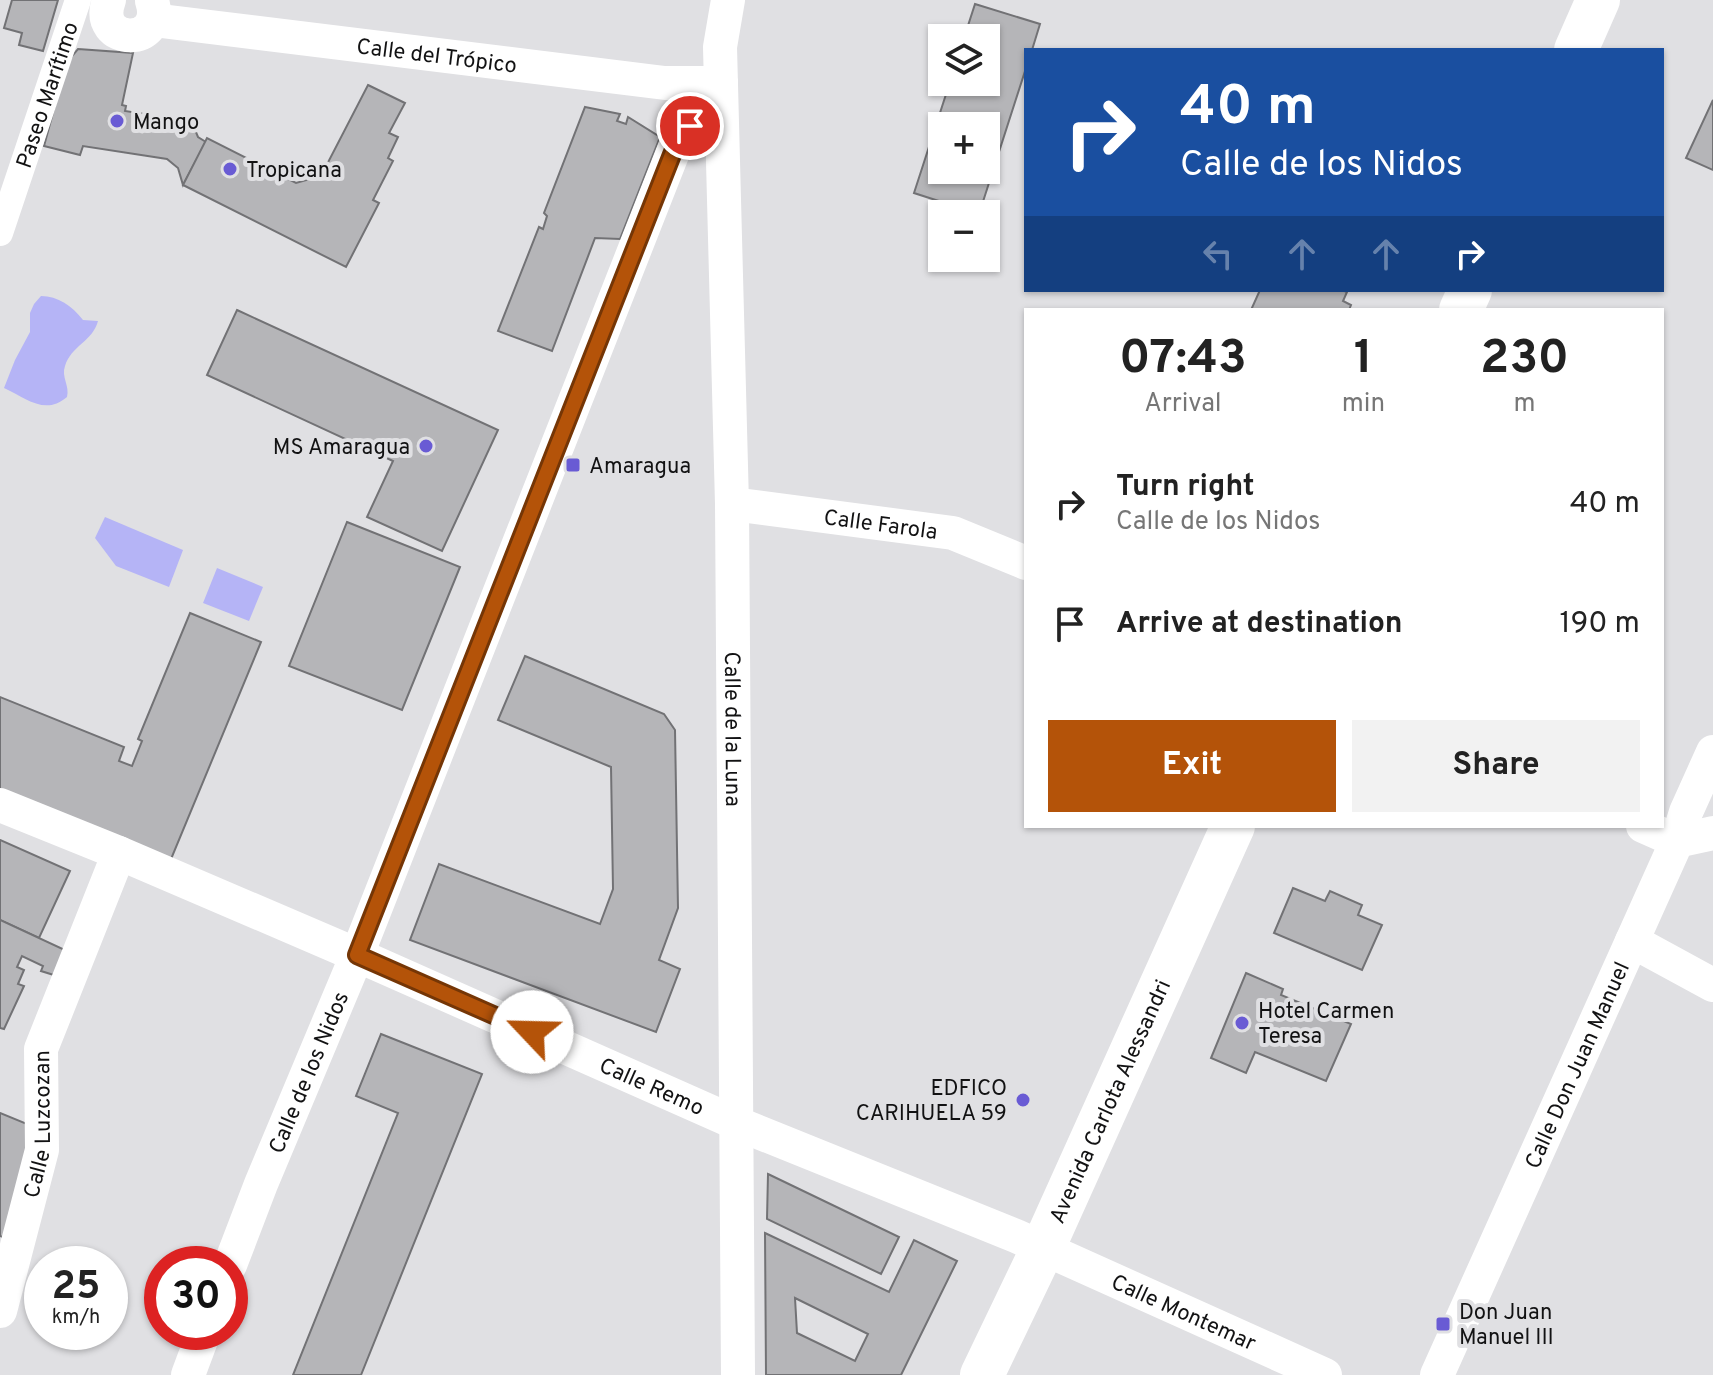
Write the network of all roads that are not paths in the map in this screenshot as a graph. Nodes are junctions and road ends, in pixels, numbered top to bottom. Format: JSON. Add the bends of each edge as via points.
{"nodes":[{"id":1,"x":78,"y":0,"type":"edge"},
{"id":2,"x":109,"y":0,"type":"edge"},
{"id":3,"x":728,"y":0,"type":"edge"},
{"id":4,"x":1598,"y":0,"type":"edge"},
{"id":5,"x":152,"y":10,"type":"edge"},
{"id":6,"x":1577,"y":48,"type":"edge"},
{"id":7,"x":721,"y":83,"type":"junction"},
{"id":8,"x":0,"y":233,"type":"edge"},
{"id":9,"x":732,"y":504,"type":"junction"},
{"id":10,"x":1024,"y":562,"type":"edge"},
{"id":11,"x":1713,"y":752,"type":"edge"},
{"id":12,"x":0,"y":805,"type":"edge"},
{"id":13,"x":1232,"y":828,"type":"edge"},
{"id":14,"x":1648,"y":828,"type":"edge"},
{"id":15,"x":1713,"y":833,"type":"edge"},
{"id":16,"x":1677,"y":841,"type":"junction"},
{"id":17,"x":119,"y":853,"type":"junction"},
{"id":18,"x":1632,"y":941,"type":"junction"},
{"id":19,"x":357,"y":955,"type":"junction"},
{"id":20,"x":1713,"y":985,"type":"edge"},
{"id":21,"x":736,"y":1123,"type":"junction"},
{"id":22,"x":237,"y":1246,"type":"edge"},
{"id":23,"x":1043,"y":1248,"type":"junction"},
{"id":24,"x":0,"y":1311,"type":"edge"},
{"id":25,"x":197,"y":1350,"type":"edge"},
{"id":26,"x":188,"y":1375,"type":"edge"},
{"id":27,"x":738,"y":1375,"type":"edge"},
{"id":28,"x":982,"y":1375,"type":"edge"},
{"id":29,"x":1325,"y":1375,"type":"edge"},
{"id":30,"x":1437,"y":1375,"type":"edge"}],
"edges":[{"from":1,"to":8,"type":"street","name":"Paseo Marítimo"},
{"from":2,"to":5,"type":"street","name":"Calle del Trópico","via":[[109,24],[128,36],[149,27]]},
{"from":3,"to":7,"type":"street","name":"Calle de la Luna","via":[[720,47]]},
{"from":4,"to":6,"type":"main road"},
{"from":5,"to":7,"type":"street","name":"Calle del Trópico","via":[[665,83]]},
{"from":7,"to":9,"type":"street","name":"Calle de la Luna"},
{"from":7,"to":19,"type":"street","name":"Calle de los Nidos","via":[[675,147]]},
{"from":9,"to":10,"type":"street","name":"Calle Farola","via":[[953,533]]},
{"from":9,"to":21,"type":"street","name":"Calle de la Luna"},
{"from":11,"to":16,"type":"street","name":"Calle Don Juan Manuel"},
{"from":12,"to":17,"type":"street","name":"Calle Remo"},
{"from":13,"to":23,"type":"main road","name":"Avenida Carlota Alessandri"},
{"from":14,"to":16,"type":"street"},
{"from":15,"to":16,"type":"street"},
{"from":16,"to":18,"type":"street","name":"Calle Don Juan Manuel"},
{"from":17,"to":19,"type":"street","name":"Calle Remo"},
{"from":17,"to":24,"type":"street","name":"Calle Luzcozan","via":[[41,1049],[42,1150]]},
{"from":18,"to":20,"type":"street"},
{"from":18,"to":30,"type":"street","name":"Calle Don Juan Manuel"},
{"from":19,"to":21,"type":"street","name":"Calle Remo"},
{"from":19,"to":22,"type":"street","name":"Calle de los Nidos"},
{"from":21,"to":23,"type":"street","name":"Calle Remo"},
{"from":21,"to":27,"type":"street","name":"Calle de la Luna"},
{"from":23,"to":28,"type":"main road","name":"Avenida Carlota Alessandri"},
{"from":23,"to":29,"type":"street","name":"Calle Montemar"},
{"from":25,"to":26,"type":"street"}]}
